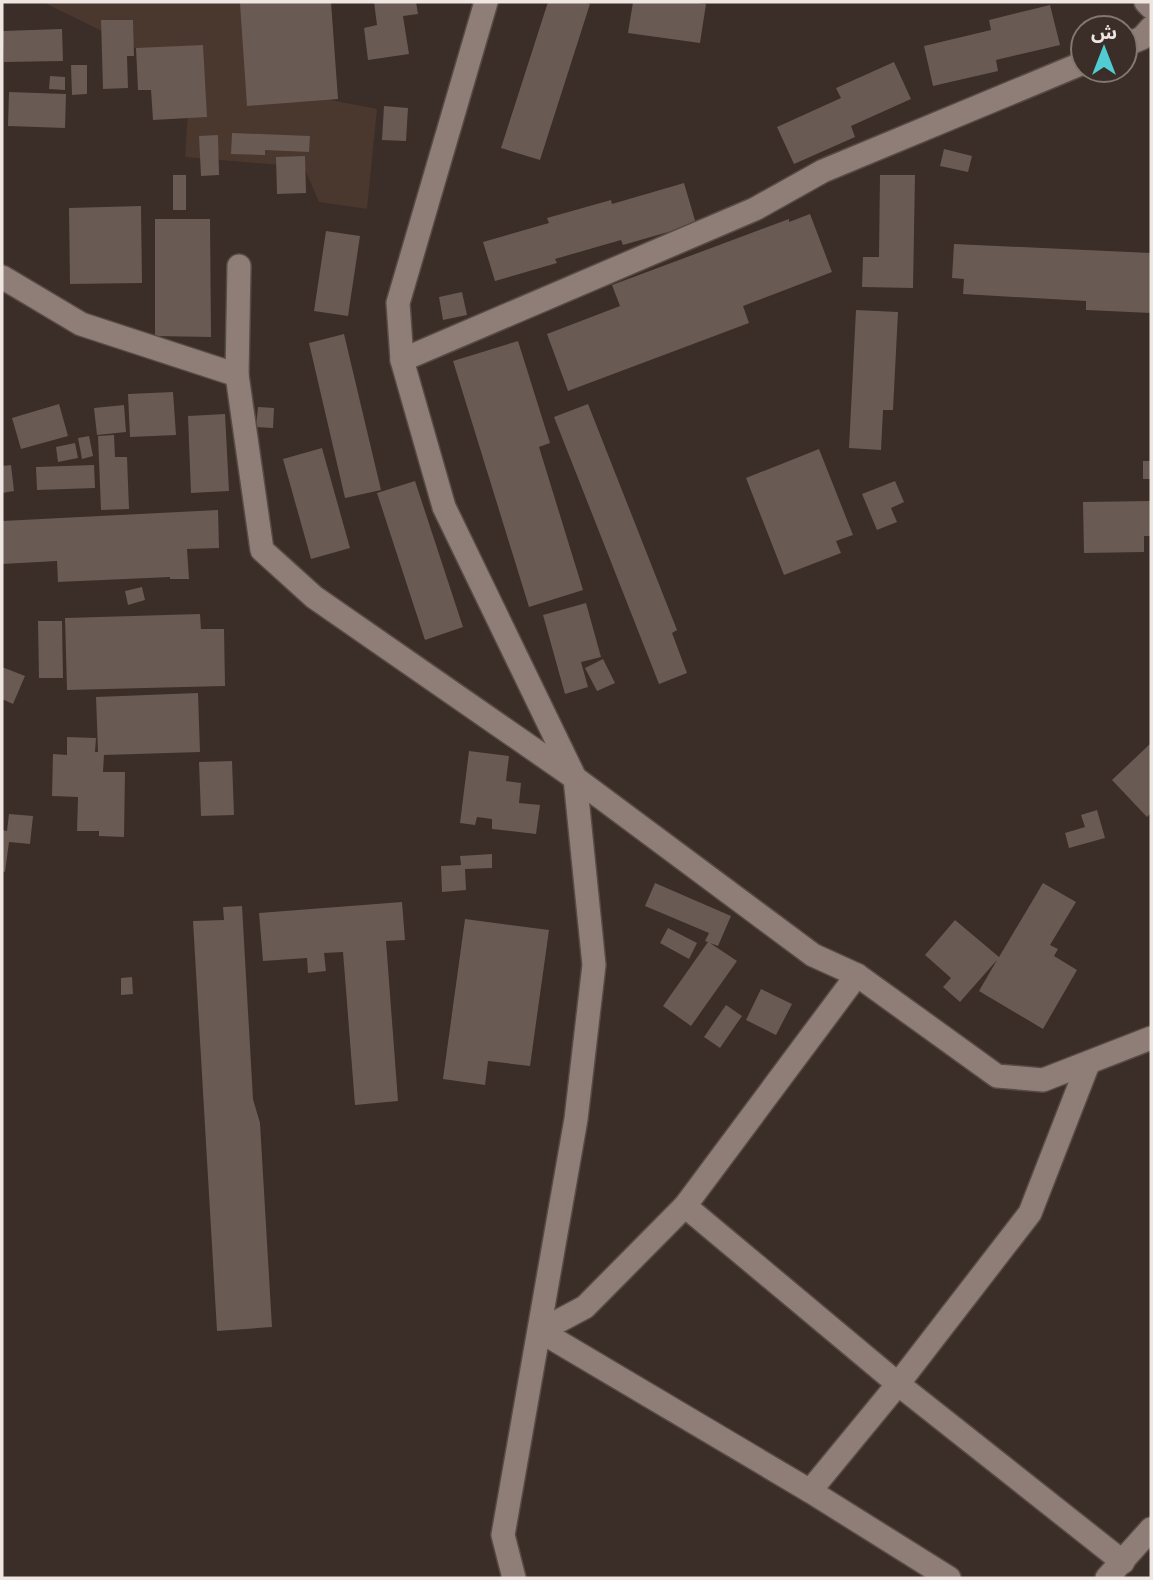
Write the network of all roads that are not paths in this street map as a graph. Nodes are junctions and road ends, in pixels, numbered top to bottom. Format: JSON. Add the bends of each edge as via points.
{"nodes":[{"id":1,"x":486,"y":2,"type":"edge"},
{"id":2,"x":1146,"y":2,"type":"edge"},
{"id":3,"x":1151,"y":7,"type":"edge"},
{"id":4,"x":1069,"y":69,"type":"edge"},
{"id":5,"x":239,"y":266,"type":"dead end"},
{"id":6,"x":2,"y":277,"type":"edge"},
{"id":7,"x":402,"y":360,"type":"junction"},
{"id":8,"x":237,"y":375,"type":"junction"},
{"id":9,"x":575,"y":778,"type":"junction"},
{"id":10,"x":857,"y":975,"type":"junction"},
{"id":11,"x":1151,"y":1038,"type":"edge"},
{"id":12,"x":1088,"y":1063,"type":"junction"},
{"id":13,"x":685,"y":1206,"type":"junction"},
{"id":14,"x":540,"y":1331,"type":"junction"},
{"id":15,"x":898,"y":1384,"type":"junction"},
{"id":16,"x":810,"y":1491,"type":"junction"},
{"id":17,"x":1151,"y":1529,"type":"edge"},
{"id":18,"x":1115,"y":1570,"type":"edge"},
{"id":19,"x":514,"y":1578,"type":"edge"},
{"id":20,"x":949,"y":1578,"type":"edge"}],
"edges":[{"from":1,"to":7,"type":"street","via":[[398,303]]},
{"from":2,"to":3,"type":"street"},
{"from":4,"to":7,"type":"street","via":[[823,171],[755,209]]},
{"from":5,"to":8,"type":"street"},
{"from":6,"to":8,"type":"street","via":[[82,324]]},
{"from":7,"to":9,"type":"street","via":[[444,507]]},
{"from":8,"to":9,"type":"street","via":[[262,550],[314,597]]},
{"from":9,"to":10,"type":"street","via":[[813,955]]},
{"from":9,"to":14,"type":"street","via":[[594,965],[576,1119]]},
{"from":10,"to":12,"type":"street","via":[[997,1076],[1043,1080]]},
{"from":10,"to":13,"type":"street"},
{"from":11,"to":12,"type":"street"},
{"from":12,"to":15,"type":"street","via":[[1030,1213]]},
{"from":13,"to":14,"type":"street","via":[[585,1307]]},
{"from":13,"to":15,"type":"street"},
{"from":14,"to":16,"type":"street"},
{"from":14,"to":19,"type":"street","via":[[503,1535]]},
{"from":15,"to":16,"type":"street"},
{"from":15,"to":18,"type":"street"},
{"from":16,"to":20,"type":"street"},
{"from":17,"to":18,"type":"street"}]}
